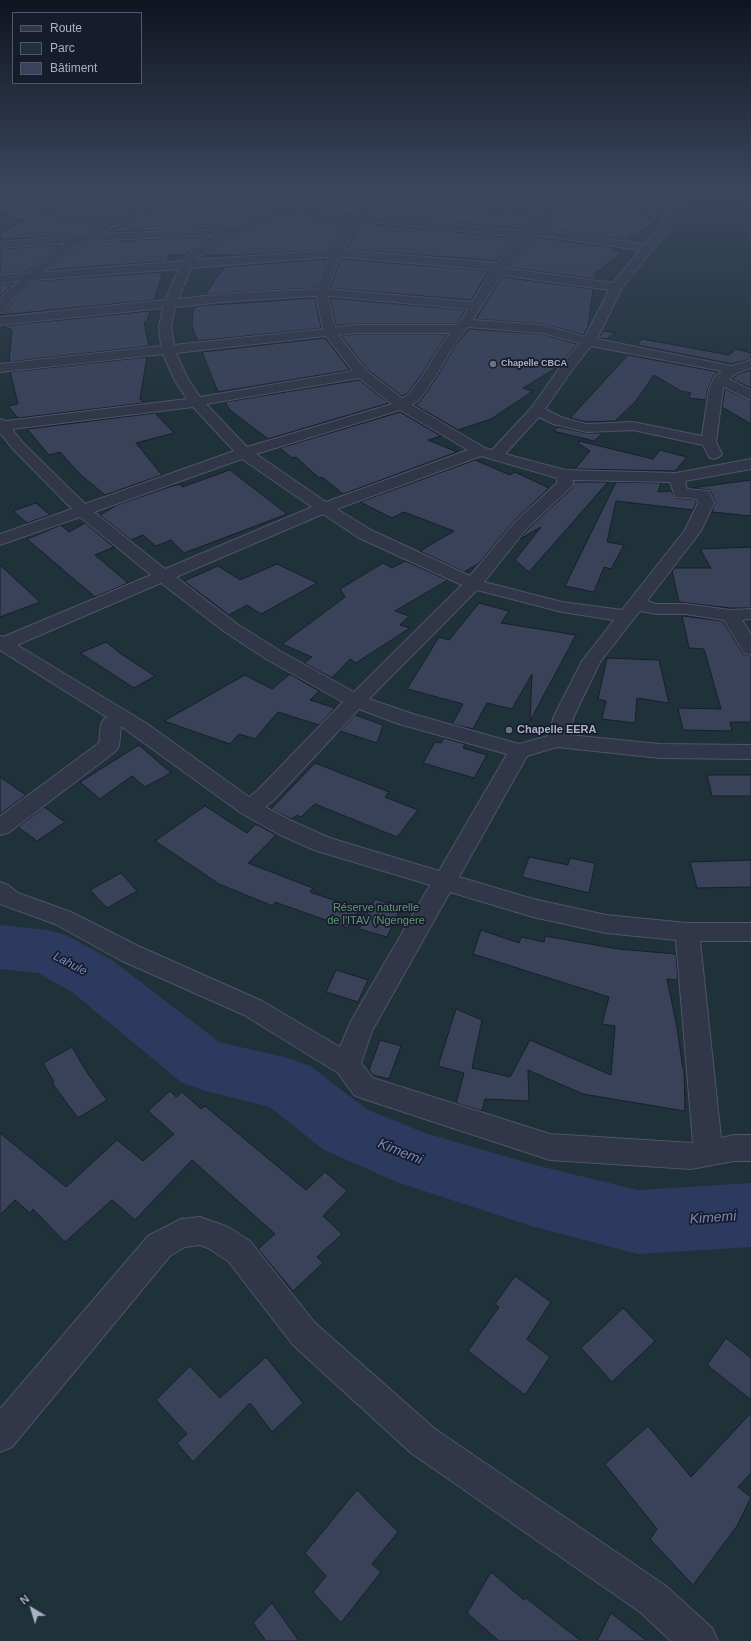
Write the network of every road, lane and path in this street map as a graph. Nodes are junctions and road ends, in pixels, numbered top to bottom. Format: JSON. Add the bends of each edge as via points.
{"nodes":[{"id":1,"x":47,"y":264,"type":"edge"},
{"id":2,"x":202,"y":264,"type":"edge"},
{"id":3,"x":333,"y":264,"type":"edge"},
{"id":4,"x":444,"y":264,"type":"edge"},
{"id":5,"x":504,"y":264,"type":"edge"},
{"id":6,"x":635,"y":264,"type":"edge"},
{"id":7,"x":186,"y":265,"type":"junction"},
{"id":8,"x":499,"y":269,"type":"junction"},
{"id":9,"x":32,"y":277,"type":"junction"},
{"id":10,"x":0,"y":279,"type":"edge"},
{"id":11,"x":616,"y":287,"type":"junction"},
{"id":12,"x":321,"y":292,"type":"junction"},
{"id":13,"x":170,"y":303,"type":"junction"},
{"id":14,"x":476,"y":306,"type":"junction"},
{"id":15,"x":0,"y":309,"type":"edge"},
{"id":16,"x":0,"y":321,"type":"edge"},
{"id":17,"x":462,"y":326,"type":"junction"},
{"id":18,"x":330,"y":333,"type":"junction"},
{"id":19,"x":587,"y":341,"type":"junction"},
{"id":20,"x":168,"y":350,"type":"junction"},
{"id":21,"x":751,"y":364,"type":"edge"},
{"id":22,"x":0,"y":368,"type":"edge"},
{"id":23,"x":732,"y":370,"type":"junction"},
{"id":24,"x":362,"y":374,"type":"junction"},
{"id":25,"x":720,"y":380,"type":"junction"},
{"id":26,"x":751,"y":396,"type":"edge"},
{"id":27,"x":196,"y":402,"type":"junction"},
{"id":28,"x":402,"y":405,"type":"junction"},
{"id":29,"x":537,"y":410,"type":"junction"},
{"id":30,"x":1,"y":425,"type":"edge"},
{"id":31,"x":709,"y":442,"type":"junction"},
{"id":32,"x":480,"y":451,"type":"junction"},
{"id":33,"x":244,"y":452,"type":"junction"},
{"id":34,"x":496,"y":455,"type":"junction"},
{"id":35,"x":749,"y":466,"type":"edge"},
{"id":36,"x":722,"y":470,"type":"junction"},
{"id":37,"x":566,"y":475,"type":"junction"},
{"id":38,"x":676,"y":478,"type":"junction"},
{"id":39,"x":324,"y":508,"type":"junction"},
{"id":40,"x":82,"y":510,"type":"junction"},
{"id":41,"x":0,"y":540,"type":"edge"},
{"id":42,"x":163,"y":576,"type":"junction"},
{"id":43,"x":473,"y":584,"type":"junction"},
{"id":44,"x":630,"y":610,"type":"junction"},
{"id":45,"x":751,"y":614,"type":"edge"},
{"id":46,"x":730,"y":615,"type":"junction"},
{"id":47,"x":2,"y":643,"type":"edge"},
{"id":48,"x":751,"y":649,"type":"edge"},
{"id":49,"x":356,"y":701,"type":"junction"},
{"id":50,"x":122,"y":718,"type":"junction"},
{"id":51,"x":558,"y":740,"type":"junction"},
{"id":52,"x":519,"y":751,"type":"junction"},
{"id":53,"x":751,"y":752,"type":"edge"},
{"id":54,"x":249,"y":808,"type":"junction"},
{"id":55,"x":0,"y":827,"type":"edge"},
{"id":56,"x":445,"y":882,"type":"junction"},
{"id":57,"x":0,"y":892,"type":"edge"},
{"id":58,"x":686,"y":932,"type":"junction"},
{"id":59,"x":751,"y":932,"type":"edge"},
{"id":60,"x":347,"y":1065,"type":"junction"},
{"id":61,"x":751,"y":1148,"type":"edge"},
{"id":62,"x":708,"y":1153,"type":"junction"},
{"id":63,"x":0,"y":1435,"type":"edge"},
{"id":64,"x":699,"y":1641,"type":"edge"}],
"edges":[{"from":1,"to":9,"type":"street"},
{"from":2,"to":7,"type":"street"},
{"from":3,"to":12,"type":"street"},
{"from":4,"to":8,"type":"street"},
{"from":5,"to":8,"type":"street"},
{"from":6,"to":11,"type":"street"},
{"from":7,"to":9,"type":"street"},
{"from":7,"to":13,"type":"street"},
{"from":8,"to":11,"type":"street"},
{"from":8,"to":14,"type":"street"},
{"from":9,"to":10,"type":"street"},
{"from":9,"to":15,"type":"street","via":[[9,296]]},
{"from":11,"to":19,"type":"street","via":[[593,335]]},
{"from":12,"to":13,"type":"street"},
{"from":12,"to":14,"type":"street"},
{"from":12,"to":18,"type":"street"},
{"from":13,"to":16,"type":"street"},
{"from":13,"to":20,"type":"street","via":[[165,326]]},
{"from":14,"to":17,"type":"street"},
{"from":17,"to":18,"type":"street","via":[[356,329]]},
{"from":17,"to":19,"type":"street","via":[[534,328]]},
{"from":17,"to":28,"type":"street","via":[[414,397]]},
{"from":18,"to":20,"type":"street"},
{"from":18,"to":24,"type":"street"},
{"from":19,"to":23,"type":"street"},
{"from":19,"to":29,"type":"street"},
{"from":20,"to":22,"type":"street"},
{"from":20,"to":27,"type":"street","via":[[181,379]]},
{"from":21,"to":23,"type":"street"},
{"from":23,"to":25,"type":"street"},
{"from":24,"to":27,"type":"street"},
{"from":24,"to":28,"type":"street"},
{"from":25,"to":26,"type":"street"},
{"from":25,"to":31,"type":"street","via":[[716,390]]},
{"from":27,"to":30,"type":"street"},
{"from":27,"to":33,"type":"street"},
{"from":28,"to":32,"type":"street"},
{"from":28,"to":33,"type":"street"},
{"from":29,"to":31,"type":"street","via":[[558,421],[587,428],[633,426]]},
{"from":29,"to":34,"type":"street"},
{"from":30,"to":40,"type":"street","via":[[18,446]]},
{"from":31,"to":36,"type":"street"},
{"from":32,"to":34,"type":"street"},
{"from":32,"to":39,"type":"street"},
{"from":33,"to":39,"type":"street"},
{"from":33,"to":40,"type":"street"},
{"from":34,"to":37,"type":"street"},
{"from":35,"to":36,"type":"street"},
{"from":36,"to":38,"type":"street"},
{"from":37,"to":38,"type":"street"},
{"from":37,"to":43,"type":"street","via":[[565,484],[522,524]]},
{"from":38,"to":44,"type":"street","via":[[681,494],[703,494],[706,503],[693,531]]},
{"from":39,"to":42,"type":"street"},
{"from":39,"to":43,"type":"street","via":[[365,534]]},
{"from":40,"to":41,"type":"street"},
{"from":40,"to":42,"type":"street"},
{"from":42,"to":47,"type":"street"},
{"from":42,"to":49,"type":"street","via":[[231,628],[273,655]]},
{"from":43,"to":44,"type":"street","via":[[562,607]]},
{"from":43,"to":49,"type":"street"},
{"from":44,"to":46,"type":"street","via":[[686,610]]},
{"from":44,"to":51,"type":"street","via":[[591,661],[564,716]]},
{"from":45,"to":46,"type":"street"},
{"from":46,"to":48,"type":"street"},
{"from":47,"to":50,"type":"street"},
{"from":49,"to":52,"type":"street","via":[[406,719]]},
{"from":49,"to":54,"type":"street","via":[[265,796]]},
{"from":50,"to":54,"type":"street"},
{"from":50,"to":55,"type":"street","via":[[111,724],[109,746]]},
{"from":51,"to":52,"type":"street"},
{"from":51,"to":53,"type":"street","via":[[660,751]]},
{"from":52,"to":56,"type":"street"},
{"from":54,"to":56,"type":"street","via":[[322,844]]},
{"from":56,"to":58,"type":"street","via":[[548,912],[606,924]]},
{"from":56,"to":60,"type":"street","via":[[360,1029]]},
{"from":57,"to":60,"type":"street","via":[[10,899],[63,918],[129,953],[253,1008]]},
{"from":58,"to":59,"type":"street"},
{"from":58,"to":62,"type":"street"},
{"from":60,"to":62,"type":"street","via":[[364,1087],[550,1147],[691,1156]]},
{"from":61,"to":62,"type":"street"},
{"from":63,"to":64,"type":"street","via":[[159,1246],[181,1233],[200,1231],[217,1237],[239,1251],[304,1334],[423,1441],[653,1599]]}]}
